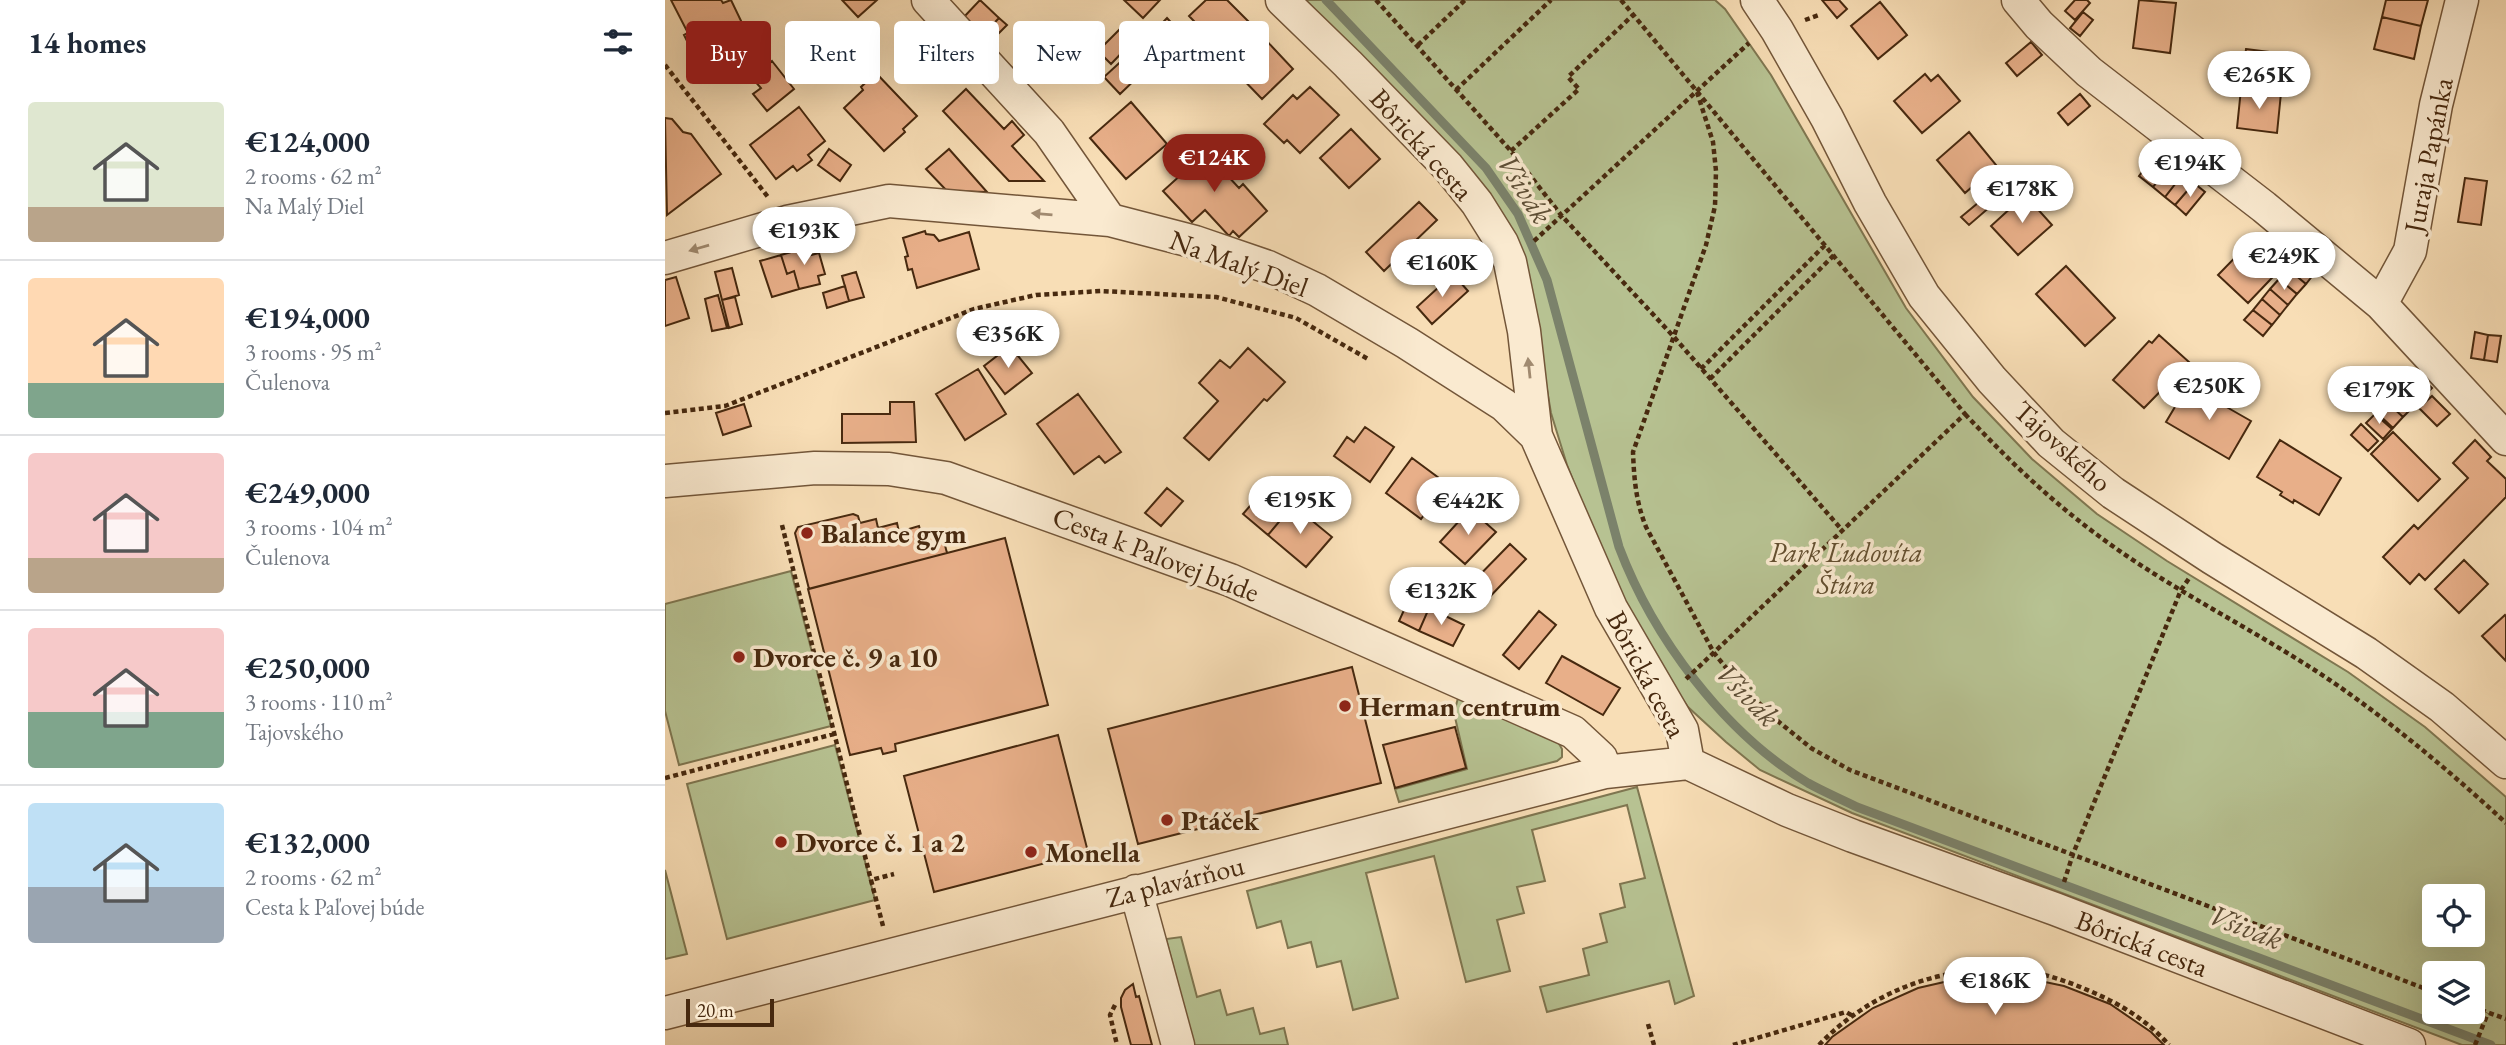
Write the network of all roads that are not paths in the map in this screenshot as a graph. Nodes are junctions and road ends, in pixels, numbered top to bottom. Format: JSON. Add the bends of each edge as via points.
{"nodes":[{"id":1,"x":928,"y":0,"type":"edge"},
{"id":2,"x":1282,"y":0,"type":"edge"},
{"id":3,"x":1757,"y":0,"type":"edge"},
{"id":4,"x":2018,"y":0,"type":"edge"},
{"id":5,"x":2462,"y":0,"type":"edge"},
{"id":6,"x":1110,"y":220,"type":"junction"},
{"id":7,"x":665,"y":258,"type":"edge"},
{"id":8,"x":2381,"y":304,"type":"junction"},
{"id":9,"x":1536,"y":436,"type":"junction"},
{"id":10,"x":2506,"y":439,"type":"edge"},
{"id":11,"x":665,"y":481,"type":"edge"},
{"id":12,"x":2506,"y":762,"type":"edge"},
{"id":13,"x":1688,"y":763,"type":"junction"},
{"id":14,"x":1605,"y":772,"type":"junction"},
{"id":15,"x":1136,"y":891,"type":"junction"},
{"id":16,"x":665,"y":1013,"type":"edge"},
{"id":17,"x":1178,"y":1045,"type":"edge"},
{"id":18,"x":2409,"y":1045,"type":"edge"}],
"edges":[{"from":1,"to":6,"type":"street","via":[[1049,132]]},
{"from":9,"to":2,"type":"street","name":"Bôrická cesta","one_way":true,"via":[[1524,331],[1502,243],[1448,167]]},
{"from":3,"to":12,"type":"street","name":"Tajovského","via":[[1924,296],[2051,443],[2113,493],[2366,653]]},
{"from":4,"to":8,"type":"street","via":[[2089,72]]},
{"from":5,"to":8,"type":"street","name":"Juraja Papánka","via":[[2436,105],[2410,251]]},
{"from":6,"to":7,"type":"street","name":"Na Malý Diel","one_way":true,"via":[[889,201],[787,222]]},
{"from":6,"to":9,"type":"street","name":"Na Malý Diel","via":[[1195,242],[1317,290],[1504,405]]},
{"from":8,"to":10,"type":"street"},
{"from":9,"to":13,"type":"street","name":"Bôrická cesta","via":[[1611,608],[1682,730]]},
{"from":11,"to":14,"type":"street","name":"Cesta k Paľovej búde","via":[[815,468],[889,469],[946,478],[1230,580],[1573,732],[1601,758]]},
{"from":13,"to":14,"type":"street","name":"Za plavárňou"},
{"from":13,"to":18,"type":"street","name":"Bôrická cesta","via":[[1853,836]]},
{"from":14,"to":15,"type":"street","name":"Za plavárňou"},
{"from":15,"to":16,"type":"street","name":"Za plavárňou"},
{"from":15,"to":17,"type":"street"}]}
